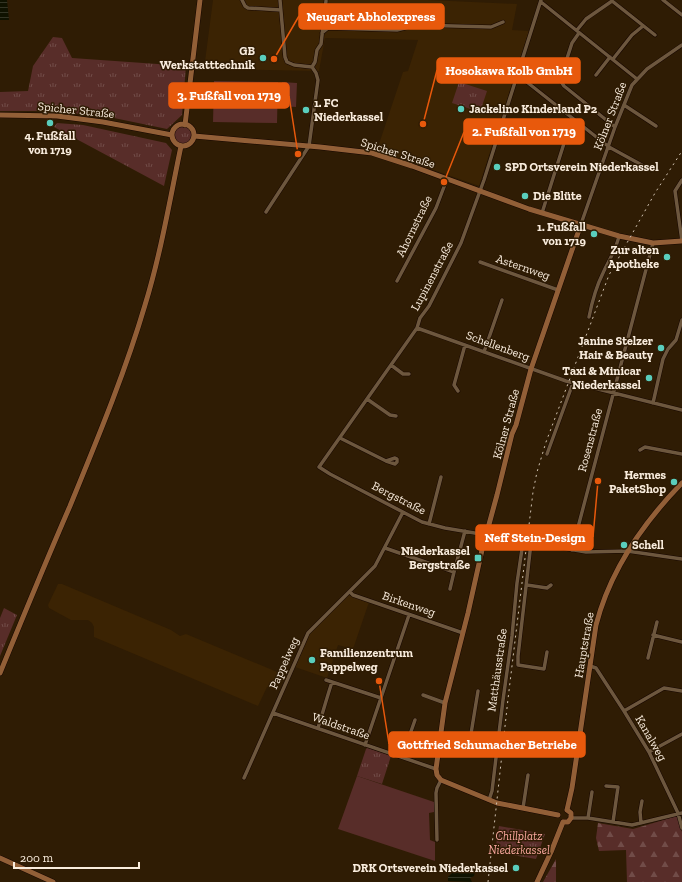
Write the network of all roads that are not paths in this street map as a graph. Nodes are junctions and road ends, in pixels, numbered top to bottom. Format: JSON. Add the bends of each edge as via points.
{"nodes":[{"id":1,"x":200,"y":0,"type":"edge"},
{"id":2,"x":242,"y":0,"type":"edge"},
{"id":3,"x":280,"y":0,"type":"edge"},
{"id":4,"x":604,"y":0,"type":"edge"},
{"id":5,"x":663,"y":0,"type":"edge"},
{"id":6,"x":326,"y":1,"type":"edge"},
{"id":7,"x":541,"y":1,"type":"edge"},
{"id":8,"x":608,"y":3,"type":"junction"},
{"id":9,"x":281,"y":10,"type":"junction"},
{"id":10,"x":682,"y":15,"type":"edge"},
{"id":11,"x":504,"y":22,"type":"dead end"},
{"id":12,"x":643,"y":26,"type":"junction"},
{"id":13,"x":578,"y":31,"type":"junction"},
{"id":14,"x":322,"y":33,"type":"junction"},
{"id":15,"x":655,"y":35,"type":"dead end"},
{"id":16,"x":682,"y":46,"type":"edge"},
{"id":17,"x":611,"y":58,"type":"junction"},
{"id":18,"x":312,"y":67,"type":"junction"},
{"id":19,"x":518,"y":75,"type":"junction"},
{"id":20,"x":596,"y":75,"type":"dead end"},
{"id":21,"x":637,"y":79,"type":"junction"},
{"id":22,"x":624,"y":105,"type":"junction"},
{"id":23,"x":0,"y":115,"type":"edge"},
{"id":24,"x":572,"y":118,"type":"junction"},
{"id":25,"x":185,"y":125,"type":"junction"},
{"id":26,"x":656,"y":126,"type":"dead end"},
{"id":27,"x":615,"y":127,"type":"junction"},
{"id":28,"x":172,"y":134,"type":"junction"},
{"id":29,"x":194,"y":136,"type":"junction"},
{"id":30,"x":181,"y":146,"type":"junction"},
{"id":31,"x":310,"y":146,"type":"junction"},
{"id":32,"x":609,"y":147,"type":"junction"},
{"id":33,"x":651,"y":170,"type":"dead end"},
{"id":34,"x":447,"y":179,"type":"junction"},
{"id":35,"x":682,"y":180,"type":"edge"},
{"id":36,"x":480,"y":191,"type":"junction"},
{"id":37,"x":266,"y":212,"type":"dead end"},
{"id":38,"x":542,"y":213,"type":"junction"},
{"id":39,"x":581,"y":224,"type":"junction"},
{"id":40,"x":619,"y":236,"type":"junction"},
{"id":41,"x":682,"y":241,"type":"edge"},
{"id":42,"x":653,"y":243,"type":"junction"},
{"id":43,"x":480,"y":262,"type":"dead end"},
{"id":44,"x":397,"y":281,"type":"dead end"},
{"id":45,"x":558,"y":290,"type":"junction"},
{"id":46,"x":502,"y":300,"type":"dead end"},
{"id":47,"x":589,"y":317,"type":"dead end"},
{"id":48,"x":682,"y":320,"type":"edge"},
{"id":49,"x":417,"y":328,"type":"junction"},
{"id":50,"x":465,"y":345,"type":"junction"},
{"id":51,"x":484,"y":352,"type":"junction"},
{"id":52,"x":391,"y":365,"type":"junction"},
{"id":53,"x":531,"y":369,"type":"junction"},
{"id":54,"x":409,"y":374,"type":"dead end"},
{"id":55,"x":573,"y":383,"type":"junction"},
{"id":56,"x":458,"y":391,"type":"dead end"},
{"id":57,"x":613,"y":392,"type":"junction"},
{"id":58,"x":367,"y":400,"type":"junction"},
{"id":59,"x":653,"y":403,"type":"junction"},
{"id":60,"x":682,"y":410,"type":"edge"},
{"id":61,"x":396,"y":416,"type":"dead end"},
{"id":62,"x":340,"y":438,"type":"junction"},
{"id":63,"x":640,"y":450,"type":"dead end"},
{"id":64,"x":330,"y":452,"type":"joint"},
{"id":65,"x":546,"y":454,"type":"dead end"},
{"id":66,"x":682,"y":454,"type":"edge"},
{"id":67,"x":386,"y":461,"type":"dead end"},
{"id":68,"x":441,"y":477,"type":"dead end"},
{"id":69,"x":682,"y":483,"type":"edge"},
{"id":70,"x":404,"y":512,"type":"junction"},
{"id":71,"x":429,"y":524,"type":"junction"},
{"id":72,"x":465,"y":531,"type":"junction"},
{"id":73,"x":486,"y":535,"type":"junction"},
{"id":74,"x":524,"y":542,"type":"junction"},
{"id":75,"x":531,"y":543,"type":"junction"},
{"id":76,"x":385,"y":548,"type":"junction"},
{"id":77,"x":572,"y":550,"type":"junction"},
{"id":78,"x":627,"y":552,"type":"junction"},
{"id":79,"x":682,"y":559,"type":"edge"},
{"id":80,"x":454,"y":572,"type":"junction"},
{"id":81,"x":527,"y":585,"type":"junction"},
{"id":82,"x":551,"y":585,"type":"dead end"},
{"id":83,"x":450,"y":589,"type":"dead end"},
{"id":84,"x":350,"y":592,"type":"junction"},
{"id":85,"x":409,"y":615,"type":"junction"},
{"id":86,"x":657,"y":622,"type":"dead end"},
{"id":87,"x":463,"y":633,"type":"junction"},
{"id":88,"x":654,"y":635,"type":"junction"},
{"id":89,"x":682,"y":642,"type":"edge"},
{"id":90,"x":547,"y":652,"type":"dead end"},
{"id":91,"x":648,"y":658,"type":"dead end"},
{"id":92,"x":590,"y":666,"type":"junction"},
{"id":93,"x":0,"y":673,"type":"edge"},
{"id":94,"x":326,"y":680,"type":"dead end"},
{"id":95,"x":332,"y":682,"type":"junction"},
{"id":96,"x":478,"y":691,"type":"dead end"},
{"id":97,"x":682,"y":692,"type":"edge"},
{"id":98,"x":422,"y":695,"type":"dead end"},
{"id":99,"x":381,"y":698,"type":"junction"},
{"id":100,"x":445,"y":703,"type":"junction"},
{"id":101,"x":624,"y":711,"type":"junction"},
{"id":102,"x":273,"y":713,"type":"junction"},
{"id":103,"x":415,"y":720,"type":"dead end"},
{"id":104,"x":318,"y":728,"type":"junction"},
{"id":105,"x":682,"y":734,"type":"edge"},
{"id":106,"x":439,"y":744,"type":"junction"},
{"id":107,"x":365,"y":745,"type":"junction"},
{"id":108,"x":649,"y":752,"type":"junction"},
{"id":109,"x":402,"y":757,"type":"junction"},
{"id":110,"x":436,"y":769,"type":"junction"},
{"id":111,"x":528,"y":775,"type":"dead end"},
{"id":112,"x":244,"y":778,"type":"dead end"},
{"id":113,"x":441,"y":780,"type":"junction"},
{"id":114,"x":606,"y":786,"type":"dead end"},
{"id":115,"x":592,"y":792,"type":"dead end"},
{"id":116,"x":489,"y":800,"type":"junction"},
{"id":117,"x":642,"y":801,"type":"dead end"},
{"id":118,"x":523,"y":808,"type":"junction"},
{"id":119,"x":567,"y":810,"type":"junction"},
{"id":120,"x":680,"y":813,"type":"edge"},
{"id":121,"x":558,"y":815,"type":"junction"},
{"id":122,"x":571,"y":818,"type":"junction"},
{"id":123,"x":588,"y":818,"type":"junction"},
{"id":124,"x":563,"y":822,"type":"junction"},
{"id":125,"x":612,"y":822,"type":"junction"},
{"id":126,"x":641,"y":823,"type":"junction"},
{"id":127,"x":682,"y":828,"type":"edge"},
{"id":128,"x":437,"y":840,"type":"dead end"},
{"id":129,"x":0,"y":858,"type":"edge"},
{"id":130,"x":53,"y":882,"type":"edge"},
{"id":131,"x":536,"y":882,"type":"edge"}],
"edges":[{"from":1,"to":25,"type":"street"},
{"from":2,"to":9,"type":"street","via":[[244,6],[252,9]]},
{"from":3,"to":9,"type":"street"},
{"from":4,"to":8,"type":"street"},
{"from":5,"to":10,"type":"street"},
{"from":6,"to":14,"type":"street"},
{"from":7,"to":13,"type":"street"},
{"from":7,"to":19,"type":"street","name":"Lupinenstraße"},
{"from":8,"to":12,"type":"street","via":[[612,1]]},
{"from":8,"to":13,"type":"street","via":[[586,19]]},
{"from":9,"to":18,"type":"street","via":[[285,57],[294,65]]},
{"from":11,"to":14,"type":"street","via":[[491,27],[417,25],[397,30],[328,28]]},
{"from":12,"to":15,"type":"street"},
{"from":12,"to":17,"type":"street"},
{"from":13,"to":17,"type":"street"},
{"from":13,"to":27,"type":"street","via":[[560,80]]},
{"from":14,"to":18,"type":"street","via":[[321,44]]},
{"from":16,"to":21,"type":"street","name":"Kölner Straße","via":[[647,69]]},
{"from":17,"to":20,"type":"street"},
{"from":17,"to":21,"type":"street"},
{"from":18,"to":31,"type":"street","via":[[318,80]]},
{"from":19,"to":24,"type":"street"},
{"from":19,"to":36,"type":"street","name":"Lupinenstraße"},
{"from":21,"to":22,"type":"street","name":"Kölner Straße","via":[[629,90]]},
{"from":22,"to":26,"type":"street"},
{"from":22,"to":27,"type":"street","name":"Kölner Straße"},
{"from":23,"to":28,"type":"street","name":"Spicher Straße","via":[[57,116]]},
{"from":24,"to":32,"type":"street"},
{"from":24,"to":38,"type":"street"},
{"from":25,"to":28,"type":"street","via":[[178,126]]},
{"from":25,"to":29,"type":"street","via":[[192,130]]},
{"from":27,"to":32,"type":"street","name":"Kölner Straße"},
{"from":28,"to":30,"type":"street","via":[[175,143]]},
{"from":29,"to":30,"type":"street","via":[[188,145]]},
{"from":29,"to":31,"type":"street","name":"Spicher Straße"},
{"from":30,"to":93,"type":"street","via":[[155,268],[128,356],[62,526]]},
{"from":31,"to":34,"type":"street","name":"Spicher Straße","via":[[372,153]]},
{"from":31,"to":37,"type":"street"},
{"from":32,"to":33,"type":"street"},
{"from":32,"to":39,"type":"street","name":"Kölner Straße"},
{"from":34,"to":36,"type":"street","name":"Spicher Straße"},
{"from":34,"to":44,"type":"street","name":"Ahornstraße","via":[[436,208]]},
{"from":35,"to":41,"type":"street","via":[[675,191]]},
{"from":36,"to":38,"type":"street","name":"Spicher Straße"},
{"from":36,"to":49,"type":"street","name":"Lupinenstraße","via":[[461,243]]},
{"from":38,"to":39,"type":"street","name":"Spicher Straße"},
{"from":39,"to":40,"type":"street","name":"Spicher Straße"},
{"from":39,"to":45,"type":"street","name":"Kölner Straße"},
{"from":40,"to":42,"type":"street","name":"Spicher Straße"},
{"from":40,"to":47,"type":"street","via":[[617,247],[602,274]]},
{"from":41,"to":42,"type":"street","name":"Spicher Straße"},
{"from":42,"to":57,"type":"street","name":"Rosenstraße"},
{"from":43,"to":45,"type":"street","name":"Asternweg"},
{"from":45,"to":53,"type":"street","name":"Kölner Straße"},
{"from":46,"to":51,"type":"street"},
{"from":48,"to":59,"type":"street","via":[[676,340],[665,353]]},
{"from":49,"to":50,"type":"street","name":"Schellenberg"},
{"from":49,"to":52,"type":"street","name":"Lupinenstraße"},
{"from":50,"to":51,"type":"street","name":"Schellenberg"},
{"from":50,"to":56,"type":"street","via":[[454,385]]},
{"from":51,"to":53,"type":"street","name":"Schellenberg"},
{"from":52,"to":54,"type":"street","via":[[403,374]]},
{"from":52,"to":58,"type":"street","name":"Lupinenstraße"},
{"from":53,"to":55,"type":"street","name":"Schellenberg"},
{"from":53,"to":73,"type":"street","name":"Kölner Straße"},
{"from":55,"to":57,"type":"street","name":"Schellenberg"},
{"from":55,"to":65,"type":"street"},
{"from":57,"to":59,"type":"street","name":"Schellenberg"},
{"from":57,"to":77,"type":"street","name":"Rosenstraße"},
{"from":58,"to":61,"type":"street","via":[[390,415]]},
{"from":58,"to":62,"type":"street","name":"Lupinenstraße"},
{"from":59,"to":60,"type":"street","name":"Schellenberg"},
{"from":62,"to":64,"type":"street","name":"Lupinenstraße"},
{"from":62,"to":67,"type":"street"},
{"from":63,"to":66,"type":"street","via":[[644,447]]},
{"from":64,"to":70,"type":"street","name":"Bergstraße","via":[[319,467]]},
{"from":68,"to":71,"type":"street"},
{"from":69,"to":78,"type":"street","name":"Hauptstraße"},
{"from":70,"to":71,"type":"street","name":"Bergstraße"},
{"from":70,"to":76,"type":"street","name":"Pappelweg"},
{"from":71,"to":72,"type":"street","name":"Bergstraße"},
{"from":72,"to":73,"type":"street","name":"Bergstraße"},
{"from":72,"to":80,"type":"street"},
{"from":73,"to":74,"type":"street","name":"Bergstraße"},
{"from":73,"to":87,"type":"street","name":"Kölner Straße"},
{"from":74,"to":75,"type":"street","name":"Bergstraße"},
{"from":74,"to":116,"type":"street","name":"Matthäusstraße"},
{"from":75,"to":77,"type":"street","name":"Bergstraße"},
{"from":75,"to":81,"type":"street"},
{"from":76,"to":80,"type":"street"},
{"from":76,"to":84,"type":"street","name":"Pappelweg","via":[[376,566]]},
{"from":77,"to":78,"type":"street","name":"Bergstraße"},
{"from":78,"to":79,"type":"street","name":"Bergstraße"},
{"from":78,"to":92,"type":"street","name":"Hauptstraße","via":[[600,609]]},
{"from":80,"to":83,"type":"street"},
{"from":81,"to":82,"type":"street","via":[[547,588]]},
{"from":81,"to":90,"type":"street","via":[[518,665],[544,669]]},
{"from":84,"to":85,"type":"street","name":"Birkenweg","via":[[354,596]]},
{"from":84,"to":102,"type":"street","name":"Pappelweg","via":[[308,633]]},
{"from":85,"to":87,"type":"street","name":"Birkenweg"},
{"from":85,"to":99,"type":"street"},
{"from":86,"to":88,"type":"street"},
{"from":87,"to":100,"type":"street","name":"Kölner Straße"},
{"from":88,"to":89,"type":"street"},
{"from":88,"to":91,"type":"street"},
{"from":92,"to":101,"type":"street","name":"Kanalweg","via":[[596,668]]},
{"from":92,"to":119,"type":"street","name":"Hauptstraße"},
{"from":94,"to":95,"type":"street"},
{"from":95,"to":99,"type":"street"},
{"from":95,"to":104,"type":"street"},
{"from":96,"to":106,"type":"street","via":[[469,746],[466,748]]},
{"from":97,"to":101,"type":"street","via":[[664,688]]},
{"from":98,"to":100,"type":"street"},
{"from":99,"to":107,"type":"street"},
{"from":100,"to":106,"type":"street","name":"Kölner Straße"},
{"from":101,"to":108,"type":"street","name":"Kanalweg"},
{"from":102,"to":104,"type":"street","name":"Waldstraße"},
{"from":102,"to":112,"type":"street","name":"Pappelweg"},
{"from":103,"to":109,"type":"street"},
{"from":104,"to":107,"type":"street","name":"Waldstraße"},
{"from":105,"to":108,"type":"street"},
{"from":106,"to":110,"type":"street","name":"Kölner Straße"},
{"from":107,"to":109,"type":"street","name":"Waldstraße"},
{"from":108,"to":120,"type":"street","name":"Kanalweg"},
{"from":109,"to":110,"type":"street","name":"Waldstraße"},
{"from":110,"to":113,"type":"street"},
{"from":111,"to":118,"type":"street"},
{"from":113,"to":116,"type":"street"},
{"from":113,"to":128,"type":"street","via":[[436,793]]},
{"from":114,"to":125,"type":"street","via":[[618,787]]},
{"from":115,"to":123,"type":"street"},
{"from":116,"to":118,"type":"street"},
{"from":117,"to":126,"type":"street"},
{"from":118,"to":121,"type":"street"},
{"from":119,"to":121,"type":"street","via":[[560,811]]},
{"from":119,"to":122,"type":"street"},
{"from":120,"to":126,"type":"street"},
{"from":120,"to":127,"type":"street","name":"Kanalweg"},
{"from":121,"to":124,"type":"street","via":[[559,820]]},
{"from":122,"to":123,"type":"street"},
{"from":122,"to":124,"type":"street","via":[[568,822]]},
{"from":123,"to":125,"type":"street"},
{"from":124,"to":131,"type":"street"},
{"from":125,"to":126,"type":"street","via":[[632,825]]},
{"from":129,"to":130,"type":"street"}]}
